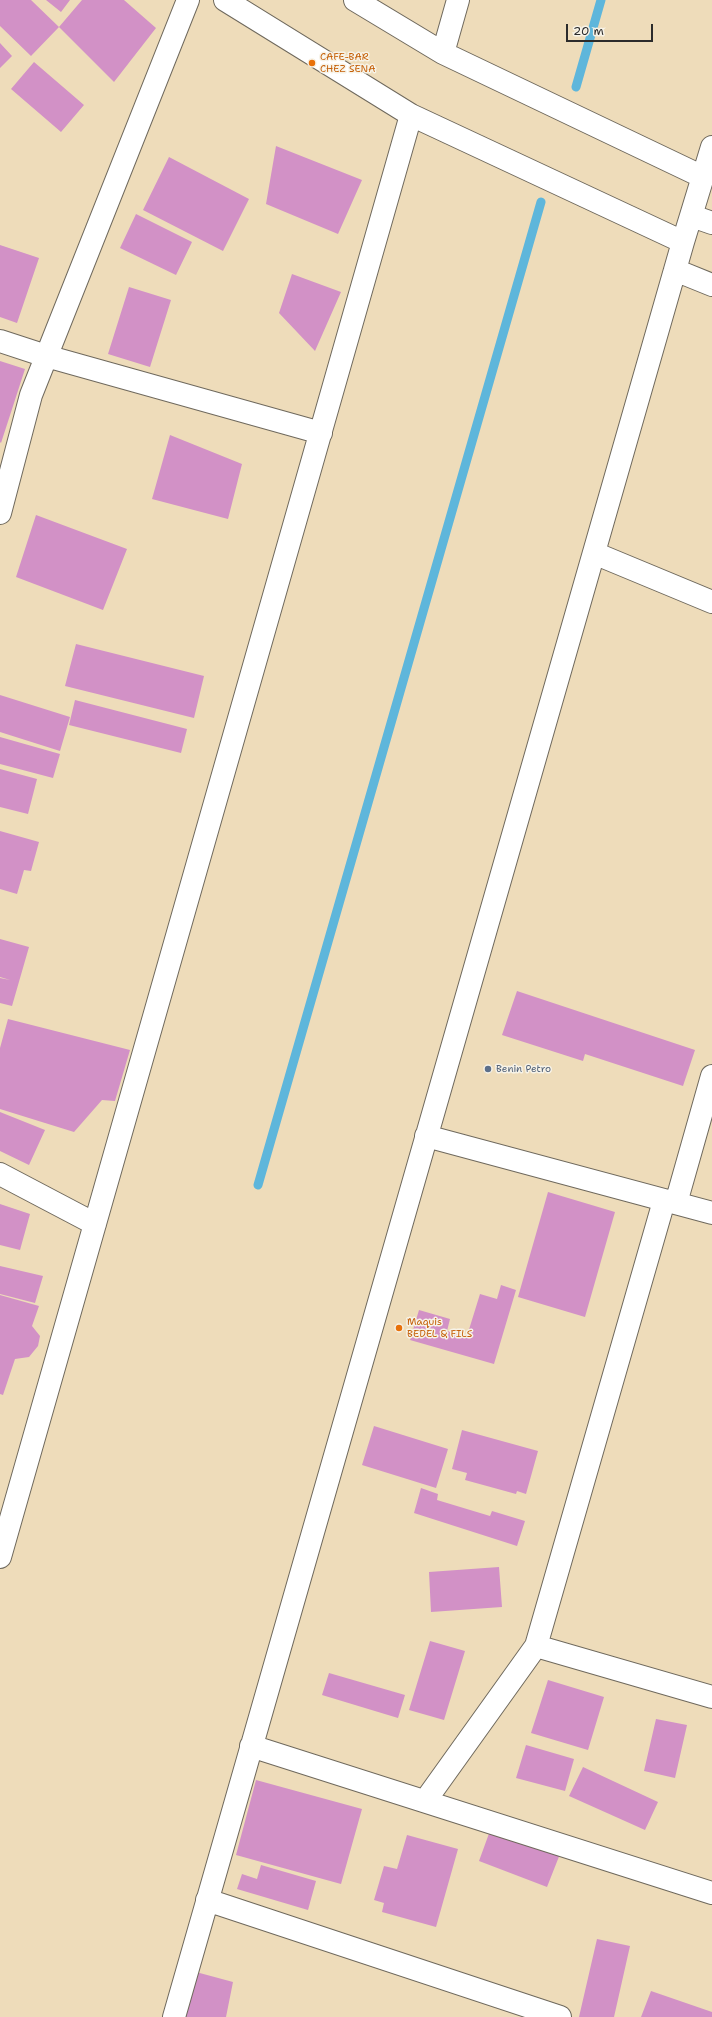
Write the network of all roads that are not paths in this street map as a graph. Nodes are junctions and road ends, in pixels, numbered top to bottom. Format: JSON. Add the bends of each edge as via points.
{"nodes":[{"id":1,"x":188,"y":0,"type":"edge"},
{"id":2,"x":225,"y":0,"type":"edge"},
{"id":3,"x":355,"y":0,"type":"edge"},
{"id":4,"x":458,"y":0,"type":"edge"},
{"id":5,"x":443,"y":53,"type":"junction"},
{"id":6,"x":412,"y":115,"type":"junction"},
{"id":7,"x":712,"y":147,"type":"edge"},
{"id":8,"x":703,"y":177,"type":"junction"},
{"id":9,"x":692,"y":216,"type":"junction"},
{"id":10,"x":712,"y":223,"type":"edge"},
{"id":11,"x":683,"y":242,"type":"junction"},
{"id":12,"x":675,"y":270,"type":"junction"},
{"id":13,"x":712,"y":285,"type":"edge"},
{"id":14,"x":0,"y":341,"type":"edge"},
{"id":15,"x":46,"y":356,"type":"junction"},
{"id":16,"x":321,"y":433,"type":"junction"},
{"id":17,"x":0,"y":513,"type":"edge"},
{"id":18,"x":594,"y":553,"type":"junction"},
{"id":19,"x":712,"y":602,"type":"edge"},
{"id":20,"x":712,"y":1076,"type":"edge"},
{"id":21,"x":426,"y":1136,"type":"junction"},
{"id":22,"x":0,"y":1174,"type":"edge"},
{"id":23,"x":670,"y":1202,"type":"junction"},
{"id":24,"x":712,"y":1212,"type":"edge"},
{"id":25,"x":96,"y":1224,"type":"junction"},
{"id":26,"x":8,"y":1500,"type":"edge"},
{"id":27,"x":0,"y":1557,"type":"edge"},
{"id":28,"x":536,"y":1646,"type":"junction"},
{"id":29,"x":712,"y":1697,"type":"edge"},
{"id":30,"x":251,"y":1746,"type":"junction"},
{"id":31,"x":425,"y":1801,"type":"junction"},
{"id":32,"x":712,"y":1894,"type":"edge"},
{"id":33,"x":206,"y":1900,"type":"junction"},
{"id":34,"x":174,"y":2017,"type":"edge"},
{"id":35,"x":560,"y":2017,"type":"edge"}],
"edges":[{"from":1,"to":15,"type":"street"},
{"from":2,"to":6,"type":"street"},
{"from":3,"to":5,"type":"street"},
{"from":4,"to":5,"type":"street"},
{"from":5,"to":8,"type":"street"},
{"from":6,"to":11,"type":"street"},
{"from":6,"to":16,"type":"street"},
{"from":7,"to":8,"type":"street"},
{"from":8,"to":9,"type":"street"},
{"from":9,"to":10,"type":"street"},
{"from":9,"to":11,"type":"street"},
{"from":11,"to":12,"type":"street"},
{"from":12,"to":13,"type":"street"},
{"from":12,"to":18,"type":"street"},
{"from":14,"to":15,"type":"street"},
{"from":15,"to":16,"type":"street"},
{"from":15,"to":17,"type":"street","via":[[31,395]]},
{"from":16,"to":25,"type":"street"},
{"from":18,"to":19,"type":"street"},
{"from":18,"to":21,"type":"street"},
{"from":20,"to":23,"type":"street"},
{"from":21,"to":23,"type":"street"},
{"from":21,"to":30,"type":"street"},
{"from":22,"to":25,"type":"street"},
{"from":23,"to":24,"type":"street"},
{"from":23,"to":28,"type":"street"},
{"from":25,"to":26,"type":"street"},
{"from":26,"to":27,"type":"street"},
{"from":28,"to":29,"type":"street"},
{"from":28,"to":31,"type":"street"},
{"from":30,"to":31,"type":"street"},
{"from":30,"to":33,"type":"street"},
{"from":31,"to":32,"type":"street"},
{"from":33,"to":34,"type":"street"},
{"from":33,"to":35,"type":"street"}]}
